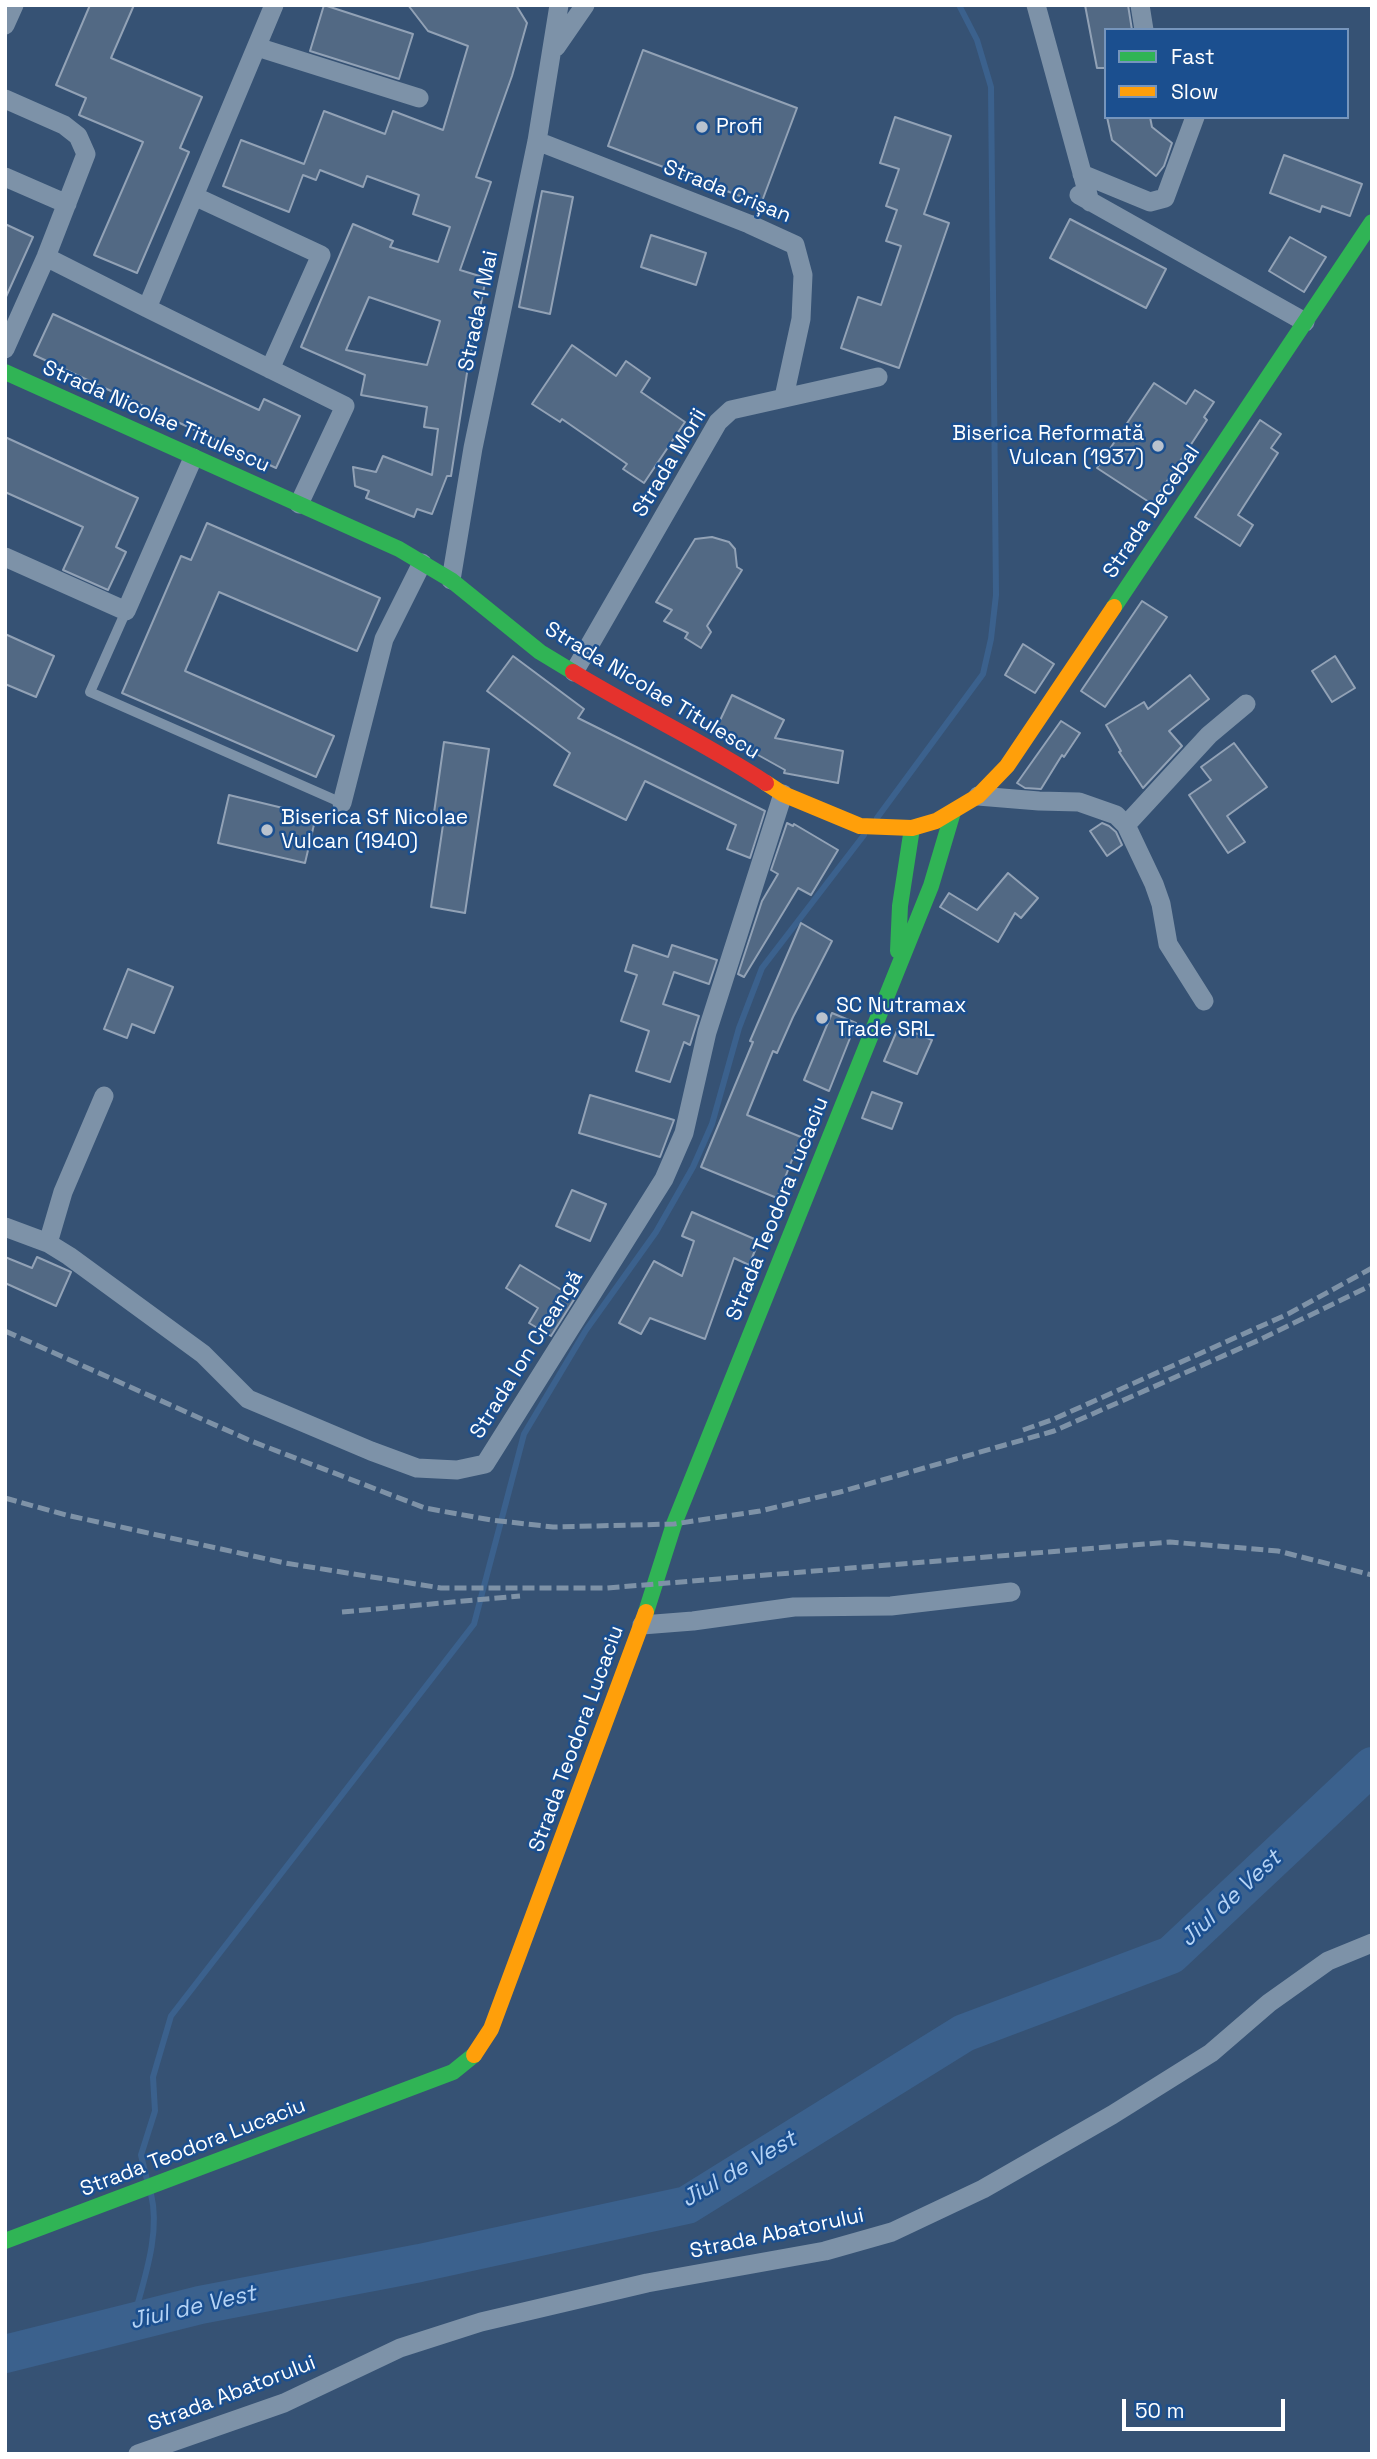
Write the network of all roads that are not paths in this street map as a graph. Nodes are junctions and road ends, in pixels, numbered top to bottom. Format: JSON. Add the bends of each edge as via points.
{"nodes":[{"id":1,"x":14,"y":5,"type":"edge"},
{"id":2,"x":274,"y":5,"type":"edge"},
{"id":3,"x":559,"y":5,"type":"edge"},
{"id":4,"x":585,"y":5,"type":"edge"},
{"id":5,"x":1036,"y":5,"type":"edge"},
{"id":6,"x":1140,"y":5,"type":"edge"},
{"id":7,"x":5,"y":25,"type":"edge"},
{"id":8,"x":1144,"y":28,"type":"edge"},
{"id":9,"x":257,"y":47,"type":"junction"},
{"id":10,"x":553,"y":51,"type":"junction"},
{"id":11,"x":419,"y":98,"type":"dead end"},
{"id":12,"x":5,"y":99,"type":"edge"},
{"id":13,"x":1194,"y":119,"type":"edge"},
{"id":14,"x":537,"y":141,"type":"junction"},
{"id":15,"x":1083,"y":174,"type":"junction"},
{"id":16,"x":5,"y":177,"type":"edge"},
{"id":17,"x":194,"y":196,"type":"junction"},
{"id":18,"x":67,"y":204,"type":"junction"},
{"id":19,"x":1372,"y":222,"type":"edge"},
{"id":20,"x":46,"y":257,"type":"junction"},
{"id":21,"x":147,"y":309,"type":"junction"},
{"id":22,"x":1304,"y":322,"type":"junction"},
{"id":23,"x":5,"y":349,"type":"edge"},
{"id":24,"x":270,"y":369,"type":"junction"},
{"id":25,"x":5,"y":372,"type":"edge"},
{"id":26,"x":878,"y":377,"type":"dead end"},
{"id":27,"x":784,"y":397,"type":"junction"},
{"id":28,"x":193,"y":458,"type":"junction"},
{"id":29,"x":299,"y":504,"type":"junction"},
{"id":30,"x":5,"y":556,"type":"edge"},
{"id":31,"x":422,"y":563,"type":"junction"},
{"id":32,"x":451,"y":580,"type":"junction"},
{"id":33,"x":126,"y":611,"type":"junction"},
{"id":34,"x":574,"y":672,"type":"junction"},
{"id":35,"x":1246,"y":704,"type":"dead end"},
{"id":36,"x":783,"y":794,"type":"junction"},
{"id":37,"x":978,"y":796,"type":"junction"},
{"id":38,"x":342,"y":803,"type":"joint"},
{"id":39,"x":953,"y":813,"type":"junction"},
{"id":40,"x":1126,"y":825,"type":"junction"},
{"id":41,"x":912,"y":828,"type":"junction"},
{"id":42,"x":898,"y":964,"type":"junction"},
{"id":43,"x":1204,"y":1001,"type":"dead end"},
{"id":44,"x":103,"y":1096,"type":"dead end"},
{"id":45,"x":5,"y":1227,"type":"edge"},
{"id":46,"x":48,"y":1243,"type":"junction"},
{"id":47,"x":1011,"y":1592,"type":"dead end"},
{"id":48,"x":642,"y":1625,"type":"junction"},
{"id":49,"x":1372,"y":1943,"type":"edge"},
{"id":50,"x":5,"y":2241,"type":"edge"},
{"id":51,"x":138,"y":2454,"type":"edge"}],
"edges":[{"from":1,"to":7,"type":"street"},
{"from":2,"to":9,"type":"street"},
{"from":3,"to":10,"type":"street","name":"Strada 1 Mai"},
{"from":4,"to":10,"type":"street","name":"Strada 1 Mai"},
{"from":5,"to":15,"type":"street"},
{"from":6,"to":8,"type":"street"},
{"from":9,"to":11,"type":"street"},
{"from":9,"to":17,"type":"street"},
{"from":10,"to":14,"type":"street","name":"Strada 1 Mai"},
{"from":12,"to":18,"type":"street","via":[[78,136],[86,155]]},
{"from":13,"to":15,"type":"street","via":[[1165,198],[1150,202]]},
{"from":14,"to":27,"type":"street","name":"Strada Crișan","via":[[795,245],[803,275],[800,318]]},
{"from":14,"to":32,"type":"street","name":"Strada 1 Mai","via":[[473,448]]},
{"from":15,"to":22,"type":"street","via":[[1084,199]]},
{"from":16,"to":18,"type":"street"},
{"from":17,"to":21,"type":"street"},
{"from":17,"to":24,"type":"street","via":[[321,254]]},
{"from":18,"to":20,"type":"street"},
{"from":19,"to":22,"type":"main road","name":"Strada Decebal"},
{"from":20,"to":21,"type":"street"},
{"from":20,"to":23,"type":"street"},
{"from":21,"to":24,"type":"street"},
{"from":22,"to":37,"type":"main road","name":"Strada Decebal","via":[[1023,745]]},
{"from":24,"to":29,"type":"street","via":[[345,406]]},
{"from":25,"to":28,"type":"main road","name":"Strada Nicolae Titulescu"},
{"from":26,"to":27,"type":"street","name":"Strada Morii"},
{"from":27,"to":34,"type":"street","name":"Strada Morii","via":[[731,410],[718,422]]},
{"from":28,"to":29,"type":"main road","name":"Strada Nicolae Titulescu"},
{"from":28,"to":33,"type":"street"},
{"from":29,"to":31,"type":"main road","name":"Strada Nicolae Titulescu"},
{"from":30,"to":33,"type":"street"},
{"from":31,"to":32,"type":"main road","name":"Strada Nicolae Titulescu"},
{"from":31,"to":38,"type":"street","via":[[384,639]]},
{"from":32,"to":34,"type":"main road","name":"Strada Nicolae Titulescu","via":[[540,652]]},
{"from":33,"to":38,"type":"lane","via":[[90,692]]},
{"from":34,"to":36,"type":"main road","name":"Strada Nicolae Titulescu"},
{"from":35,"to":40,"type":"street","via":[[1209,735]]},
{"from":36,"to":41,"type":"main road","name":"Strada Nicolae Titulescu","via":[[860,825]]},
{"from":36,"to":46,"type":"street","name":"Strada Ion Creangă","via":[[707,1031],[684,1133],[664,1179],[485,1464],[457,1470],[417,1468],[248,1399],[203,1354]]},
{"from":37,"to":39,"type":"main road","name":"Strada Decebal"},
{"from":37,"to":40,"type":"street","via":[[1079,802],[1116,815]]},
{"from":39,"to":41,"type":"main road","name":"Strada Nicolae Titulescu"},
{"from":39,"to":42,"type":"main road","name":"Strada Teodora Lucaciu","via":[[930,892]]},
{"from":40,"to":43,"type":"street","via":[[1154,884],[1168,944]]},
{"from":41,"to":42,"type":"main road","name":"Strada Teodora Lucaciu","via":[[900,906]]},
{"from":42,"to":48,"type":"main road","name":"Strada Teodora Lucaciu","via":[[674,1524]]},
{"from":44,"to":46,"type":"street","via":[[63,1192]]},
{"from":45,"to":46,"type":"street","name":"Strada Ion Creangă"},
{"from":47,"to":48,"type":"street","via":[[891,1606],[794,1607]]},
{"from":48,"to":50,"type":"main road","name":"Strada Teodora Lucaciu","via":[[491,2029],[469,2060],[453,2072]]},
{"from":49,"to":51,"type":"street","name":"Strada Abatorului","via":[[1328,1961],[1212,2053],[1112,2115],[983,2189],[892,2232],[825,2251],[647,2283],[481,2322],[400,2348],[284,2403]]}]}
